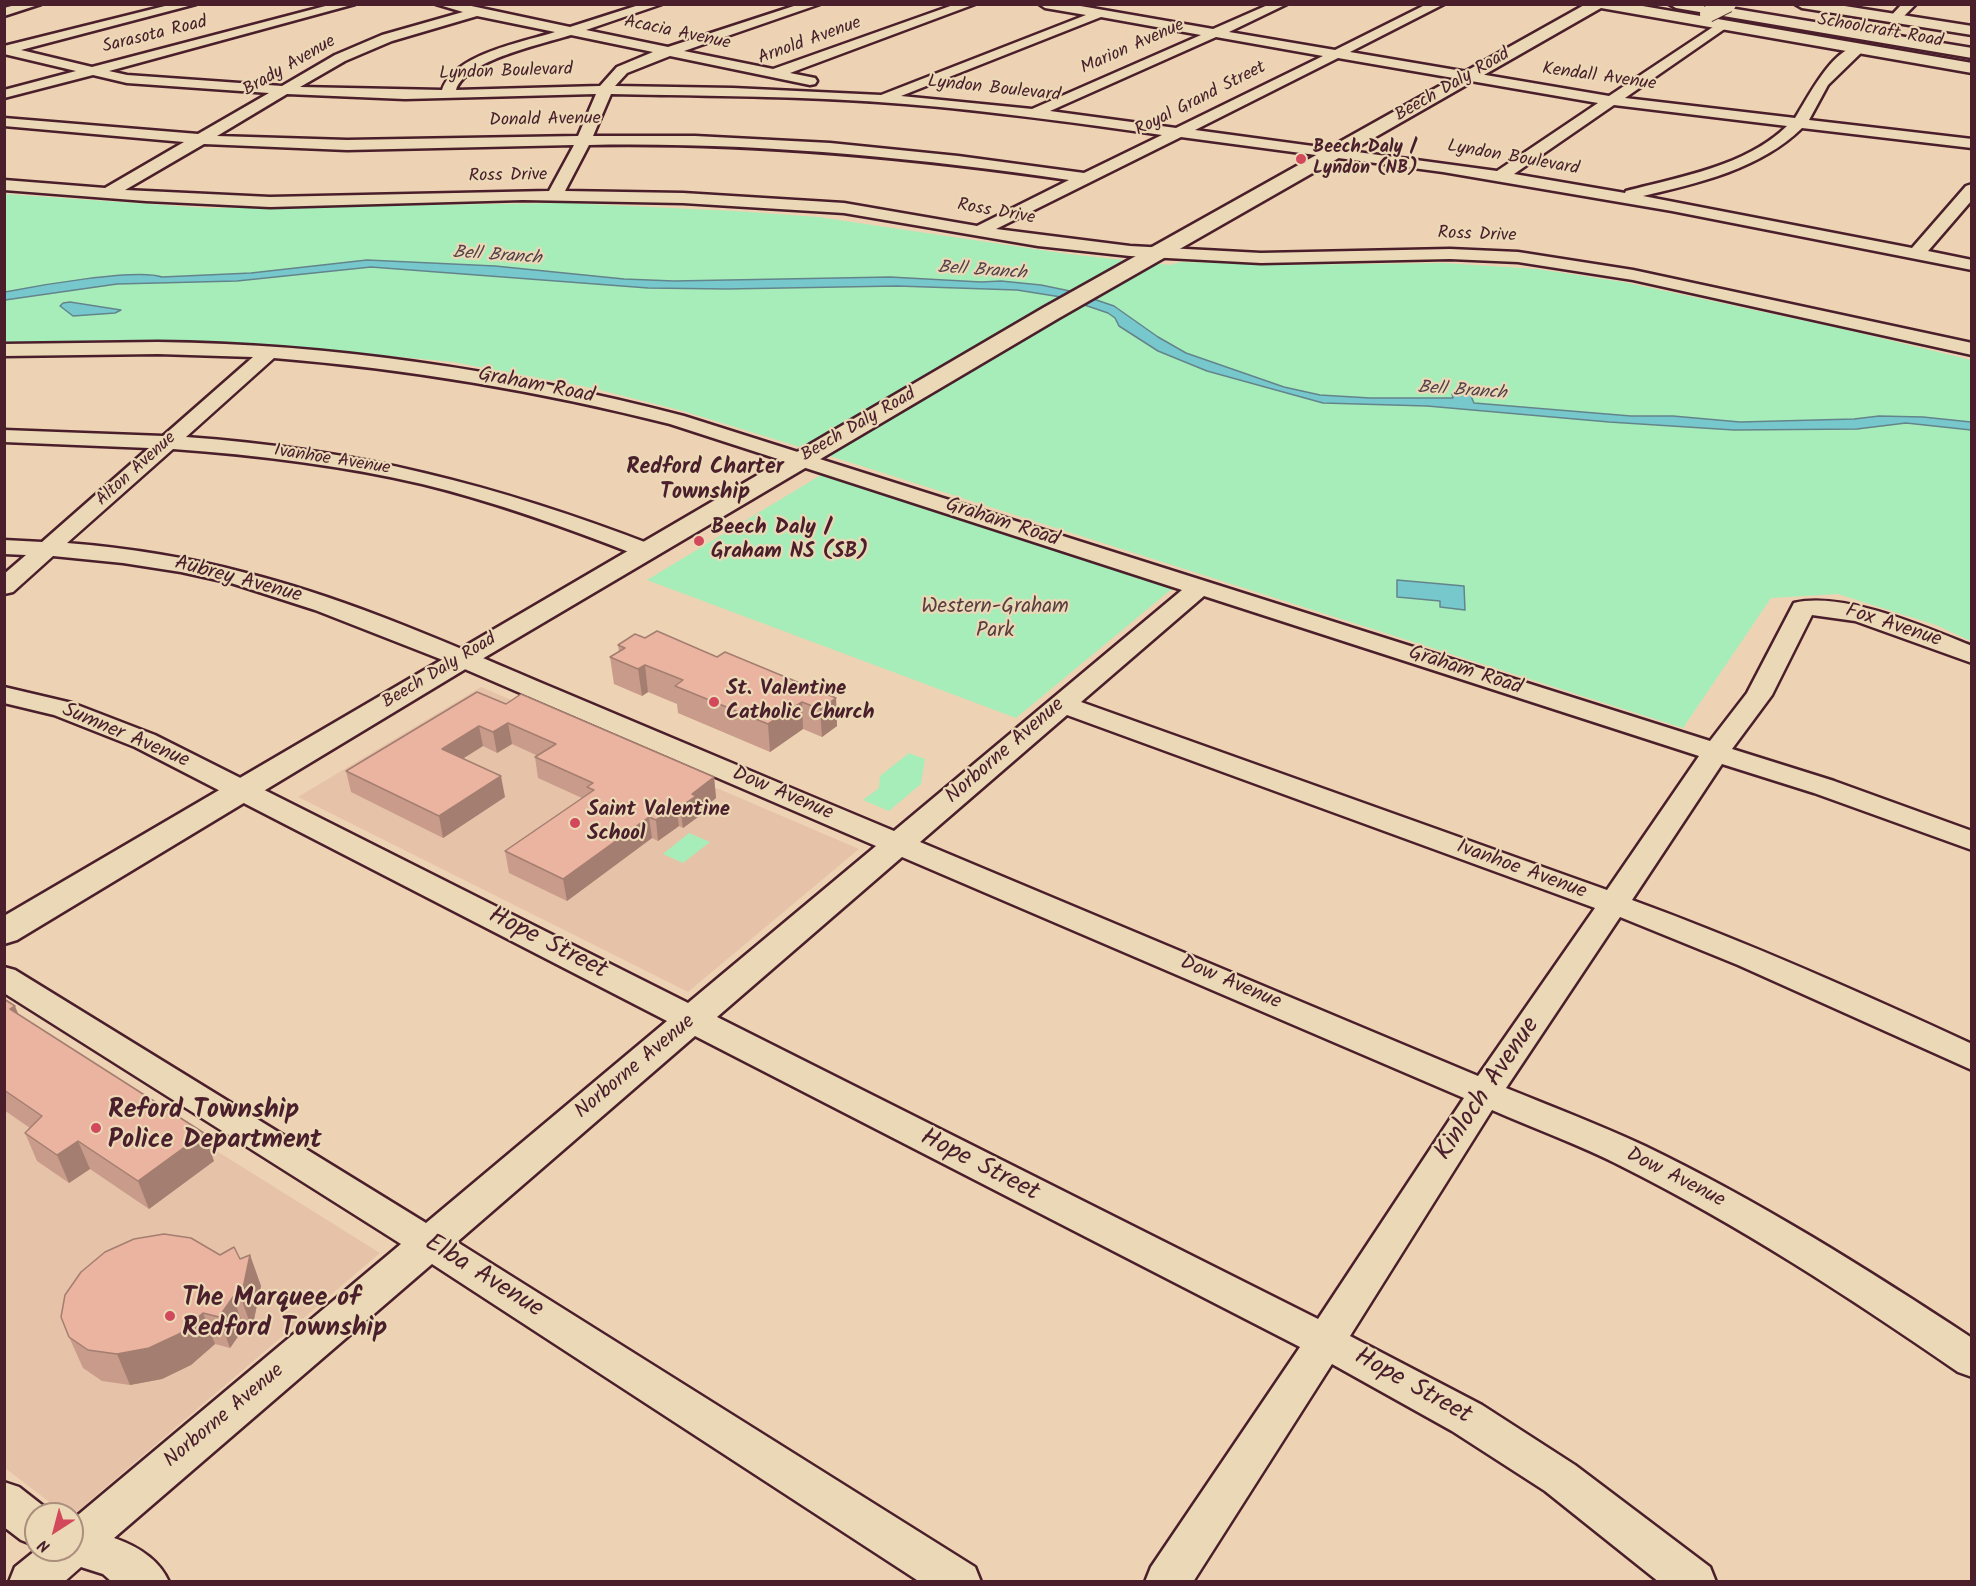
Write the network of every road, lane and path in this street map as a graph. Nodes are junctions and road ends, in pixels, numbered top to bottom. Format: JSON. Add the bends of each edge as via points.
{"nodes":[{"id":1,"x":35,"y":4,"type":"edge"},
{"id":2,"x":190,"y":4,"type":"edge"},
{"id":3,"x":349,"y":4,"type":"edge"},
{"id":4,"x":442,"y":4,"type":"edge"},
{"id":5,"x":504,"y":4,"type":"edge"},
{"id":6,"x":656,"y":4,"type":"edge"},
{"id":7,"x":814,"y":4,"type":"edge"},
{"id":8,"x":969,"y":4,"type":"edge"},
{"id":9,"x":1045,"y":4,"type":"edge"},
{"id":10,"x":1124,"y":4,"type":"edge"},
{"id":11,"x":1281,"y":4,"type":"edge"},
{"id":12,"x":1438,"y":4,"type":"edge"},
{"id":13,"x":1597,"y":4,"type":"edge"},
{"id":14,"x":1604,"y":4,"type":"edge"},
{"id":15,"x":1723,"y":4,"type":"edge"},
{"id":16,"x":1728,"y":4,"type":"edge"},
{"id":17,"x":1910,"y":4,"type":"edge"},
{"id":18,"x":1802,"y":5,"type":"edge"},
{"id":19,"x":4,"y":12,"type":"edge"},
{"id":20,"x":478,"y":12,"type":"junction"},
{"id":21,"x":1672,"y":12,"type":"edge"},
{"id":22,"x":1099,"y":14,"type":"junction"},
{"id":23,"x":1894,"y":19,"type":"junction"},
{"id":24,"x":1722,"y":25,"type":"junction"},
{"id":25,"x":569,"y":31,"type":"junction"},
{"id":26,"x":1971,"y":31,"type":"edge"},
{"id":27,"x":1214,"y":33,"type":"junction"},
{"id":28,"x":1971,"y":37,"type":"edge"},
{"id":29,"x":1971,"y":45,"type":"edge"},
{"id":30,"x":1858,"y":49,"type":"junction"},
{"id":31,"x":4,"y":50,"type":"edge"},
{"id":32,"x":667,"y":52,"type":"junction"},
{"id":33,"x":1971,"y":53,"type":"edge"},
{"id":34,"x":1336,"y":54,"type":"junction"},
{"id":35,"x":1971,"y":59,"type":"edge"},
{"id":36,"x":1971,"y":68,"type":"edge"},
{"id":37,"x":89,"y":72,"type":"junction"},
{"id":38,"x":774,"y":74,"type":"junction"},
{"id":39,"x":1469,"y":77,"type":"junction"},
{"id":40,"x":285,"y":90,"type":"junction"},
{"id":41,"x":606,"y":90,"type":"junction"},
{"id":42,"x":733,"y":92,"type":"junction"},
{"id":43,"x":4,"y":94,"type":"edge"},
{"id":44,"x":448,"y":94,"type":"junction"},
{"id":45,"x":885,"y":96,"type":"junction"},
{"id":46,"x":904,"y":100,"type":"junction"},
{"id":47,"x":1611,"y":101,"type":"junction"},
{"id":48,"x":1034,"y":113,"type":"junction"},
{"id":49,"x":4,"y":122,"type":"edge"},
{"id":50,"x":1799,"y":123,"type":"junction"},
{"id":51,"x":1180,"y":132,"type":"junction"},
{"id":52,"x":205,"y":138,"type":"junction"},
{"id":53,"x":584,"y":139,"type":"junction"},
{"id":54,"x":1971,"y":144,"type":"edge"},
{"id":55,"x":1337,"y":152,"type":"junction"},
{"id":56,"x":1501,"y":176,"type":"junction"},
{"id":57,"x":1086,"y":178,"type":"junction"},
{"id":58,"x":4,"y":185,"type":"edge"},
{"id":59,"x":1971,"y":189,"type":"edge"},
{"id":60,"x":108,"y":193,"type":"junction"},
{"id":61,"x":555,"y":195,"type":"junction"},
{"id":62,"x":1620,"y":197,"type":"junction"},
{"id":63,"x":981,"y":230,"type":"junction"},
{"id":64,"x":1161,"y":251,"type":"junction"},
{"id":65,"x":1916,"y":254,"type":"junction"},
{"id":66,"x":1971,"y":265,"type":"edge"},
{"id":67,"x":1971,"y":349,"type":"edge"},
{"id":68,"x":4,"y":350,"type":"edge"},
{"id":69,"x":269,"y":353,"type":"junction"},
{"id":70,"x":4,"y":436,"type":"edge"},
{"id":71,"x":169,"y":442,"type":"junction"},
{"id":72,"x":801,"y":460,"type":"junction"},
{"id":73,"x":4,"y":547,"type":"edge"},
{"id":74,"x":47,"y":549,"type":"junction"},
{"id":75,"x":647,"y":551,"type":"junction"},
{"id":76,"x":1200,"y":587,"type":"junction"},
{"id":77,"x":4,"y":588,"type":"edge"},
{"id":78,"x":1814,"y":606,"type":"joint"},
{"id":79,"x":1971,"y":655,"type":"edge"},
{"id":80,"x":462,"y":659,"type":"junction"},
{"id":81,"x":4,"y":694,"type":"edge"},
{"id":82,"x":1062,"y":704,"type":"junction"},
{"id":83,"x":1716,"y":752,"type":"junction"},
{"id":84,"x":241,"y":790,"type":"junction"},
{"id":85,"x":1971,"y":841,"type":"edge"},
{"id":86,"x":899,"y":844,"type":"junction"},
{"id":87,"x":1614,"y":905,"type":"junction"},
{"id":88,"x":4,"y":932,"type":"edge"},
{"id":89,"x":4,"y":978,"type":"edge"},
{"id":90,"x":693,"y":1020,"type":"junction"},
{"id":91,"x":1971,"y":1058,"type":"edge"},
{"id":92,"x":1485,"y":1093,"type":"junction"},
{"id":93,"x":429,"y":1244,"type":"junction"},
{"id":94,"x":1325,"y":1341,"type":"junction"},
{"id":95,"x":1971,"y":1360,"type":"edge"},
{"id":96,"x":4,"y":1501,"type":"edge"},
{"id":97,"x":24,"y":1517,"type":"edge"},
{"id":98,"x":84,"y":1537,"type":"edge"},
{"id":99,"x":84,"y":1550,"type":"edge"},
{"id":100,"x":54,"y":1562,"type":"edge"},
{"id":101,"x":31,"y":1581,"type":"edge"},
{"id":102,"x":147,"y":1581,"type":"edge"},
{"id":103,"x":959,"y":1581,"type":"edge"},
{"id":104,"x":1167,"y":1581,"type":"edge"},
{"id":105,"x":1694,"y":1581,"type":"edge"}],
"edges":[{"from":1,"to":19,"type":"street"},
{"from":2,"to":31,"type":"street"},
{"from":3,"to":37,"type":"street","name":"Sarasota Road"},
{"from":4,"to":20,"type":"street","name":"Acacia Avenue"},
{"from":5,"to":20,"type":"street","name":"Brady Avenue"},
{"from":6,"to":25,"type":"street"},
{"from":7,"to":32,"type":"street"},
{"from":8,"to":38,"type":"street","name":"Arnold Avenue"},
{"from":9,"to":22,"type":"street","name":"Kendall Avenue"},
{"from":10,"to":22,"type":"street"},
{"from":11,"to":27,"type":"street","name":"Marion Avenue"},
{"from":12,"to":34,"type":"street","name":"Royal Grand Street"},
{"from":13,"to":39,"type":"main road","name":"Beech Daly Road"},
{"from":14,"to":21,"type":"main road","name":"Schoolcraft Road"},
{"from":15,"to":29,"type":"main road"},
{"from":16,"to":21,"type":"main road","bridge":true,"via":[[1708,14],[1688,17]]},
{"from":17,"to":23,"type":"street"},
{"from":18,"to":23,"type":"main road","name":"Schoolcraft Road"},
{"from":18,"to":28,"type":"main road"},
{"from":20,"to":25,"type":"street","name":"Acacia Avenue"},
{"from":20,"to":40,"type":"street","name":"Brady Avenue","via":[[371,44]]},
{"from":21,"to":24,"type":"main road","name":"Schoolcraft Road"},
{"from":21,"to":33,"type":"main road"},
{"from":21,"to":35,"type":"main road"},
{"from":22,"to":27,"type":"street","name":"Kendall Avenue"},
{"from":22,"to":45,"type":"street"},
{"from":23,"to":26,"type":"main road","name":"Schoolcraft Road"},
{"from":24,"to":30,"type":"main road","name":"Schoolcraft Road"},
{"from":24,"to":47,"type":"street"},
{"from":25,"to":32,"type":"street","name":"Acacia Avenue"},
{"from":25,"to":44,"type":"street","via":[[475,63],[455,76]]},
{"from":27,"to":34,"type":"street","name":"Kendall Avenue"},
{"from":27,"to":48,"type":"street","name":"Marion Avenue"},
{"from":30,"to":36,"type":"main road","name":"Schoolcraft Road"},
{"from":30,"to":50,"type":"street","via":[[1827,77]]},
{"from":31,"to":37,"type":"street","name":"Lyndon Boulevard"},
{"from":32,"to":38,"type":"street","name":"Acacia Avenue"},
{"from":32,"to":41,"type":"street","via":[[622,70]]},
{"from":34,"to":39,"type":"street","name":"Kendall Avenue"},
{"from":34,"to":51,"type":"street","name":"Royal Grand Street"},
{"from":37,"to":40,"type":"street","name":"Lyndon Boulevard","via":[[137,80]]},
{"from":37,"to":43,"type":"street","name":"Sarasota Road"},
{"from":38,"to":42,"type":"street","name":"Arnold Avenue"},
{"from":38,"to":45,"type":"street","name":"Acacia Avenue"},
{"from":39,"to":47,"type":"street","name":"Kendall Avenue"},
{"from":39,"to":55,"type":"main road","name":"Beech Daly Road"},
{"from":40,"to":44,"type":"street","name":"Lyndon Boulevard"},
{"from":40,"to":52,"type":"street","name":"Brady Avenue"},
{"from":41,"to":42,"type":"street","name":"Lyndon Boulevard"},
{"from":41,"to":44,"type":"street","name":"Lyndon Boulevard"},
{"from":41,"to":53,"type":"street"},
{"from":42,"to":46,"type":"street","name":"Lyndon Boulevard"},
{"from":45,"to":46,"type":"street","name":"Acacia Avenue"},
{"from":46,"to":48,"type":"street","name":"Lyndon Boulevard"},
{"from":47,"to":50,"type":"street","name":"Kendall Avenue"},
{"from":47,"to":56,"type":"street"},
{"from":48,"to":51,"type":"street","name":"Lyndon Boulevard"},
{"from":49,"to":52,"type":"street","name":"Donald Avenue"},
{"from":50,"to":54,"type":"street","name":"Kendall Avenue"},
{"from":50,"to":62,"type":"street","via":[[1773,144],[1736,163]]},
{"from":51,"to":55,"type":"street","name":"Lyndon Boulevard"},
{"from":51,"to":57,"type":"street","name":"Royal Grand Street"},
{"from":52,"to":53,"type":"street","name":"Donald Avenue","via":[[338,144]]},
{"from":52,"to":60,"type":"street","name":"Brady Avenue"},
{"from":53,"to":57,"type":"street","name":"Donald Avenue","via":[[855,149]]},
{"from":53,"to":61,"type":"street"},
{"from":55,"to":56,"type":"street","name":"Lyndon Boulevard"},
{"from":55,"to":64,"type":"main road","name":"Beech Daly Road"},
{"from":56,"to":62,"type":"street","name":"Lyndon Boulevard"},
{"from":57,"to":63,"type":"street","name":"Royal Grand Street"},
{"from":58,"to":60,"type":"street","name":"Ross Drive"},
{"from":59,"to":65,"type":"street"},
{"from":60,"to":61,"type":"street","name":"Ross Drive","via":[[312,202]]},
{"from":61,"to":63,"type":"street","name":"Ross Drive","via":[[806,205]]},
{"from":62,"to":65,"type":"street","name":"Lyndon Boulevard"},
{"from":63,"to":64,"type":"street","name":"Ross Drive","via":[[1089,247]]},
{"from":64,"to":67,"type":"street","name":"Ross Drive","via":[[1261,258],[1450,254],[1543,260],[1695,288]]},
{"from":64,"to":72,"type":"main road","name":"Beech Daly Road"},
{"from":65,"to":66,"type":"street","name":"Lyndon Boulevard"},
{"from":68,"to":69,"type":"street","name":"Graham Road","via":[[155,348]]},
{"from":69,"to":71,"type":"street","name":"Alton Avenue"},
{"from":69,"to":72,"type":"street","name":"Graham Road","via":[[410,365],[530,384],[667,417]]},
{"from":70,"to":71,"type":"street","name":"Ivanhoe Avenue"},
{"from":71,"to":74,"type":"street","name":"Alton Avenue"},
{"from":71,"to":75,"type":"street","name":"Ivanhoe Avenue","via":[[292,453],[381,468],[486,494]]},
{"from":72,"to":75,"type":"main road","name":"Beech Daly Road"},
{"from":72,"to":76,"type":"street","name":"Graham Road"},
{"from":73,"to":74,"type":"street","name":"Aubrey Avenue"},
{"from":74,"to":77,"type":"street","name":"Alton Avenue"},
{"from":74,"to":80,"type":"street","name":"Aubrey Avenue","via":[[150,560],[238,578],[321,604]]},
{"from":75,"to":80,"type":"main road","name":"Beech Daly Road"},
{"from":76,"to":82,"type":"street","name":"Norborne Avenue"},
{"from":76,"to":83,"type":"street","name":"Graham Road"},
{"from":78,"to":79,"type":"street","name":"Fox Avenue","via":[[1899,627]]},
{"from":78,"to":83,"type":"street","name":"Kinloch Avenue","via":[[1799,612],[1759,695]]},
{"from":80,"to":84,"type":"main road","name":"Beech Daly Road"},
{"from":80,"to":86,"type":"street","name":"Dow Avenue"},
{"from":81,"to":84,"type":"street","name":"Sumner Avenue","via":[[105,724]]},
{"from":82,"to":86,"type":"street","name":"Norborne Avenue"},
{"from":82,"to":87,"type":"street","name":"Ivanhoe Avenue"},
{"from":83,"to":85,"type":"street","name":"Graham Road"},
{"from":83,"to":87,"type":"street","name":"Kinloch Avenue"},
{"from":84,"to":88,"type":"main road","name":"Beech Daly Road"},
{"from":84,"to":90,"type":"street","name":"Hope Street"},
{"from":86,"to":90,"type":"street","name":"Norborne Avenue"},
{"from":86,"to":92,"type":"street","name":"Dow Avenue"},
{"from":87,"to":91,"type":"street","name":"Ivanhoe Avenue","via":[[1813,983]]},
{"from":87,"to":92,"type":"street","name":"Kinloch Avenue"},
{"from":89,"to":93,"type":"street","name":"Elba Avenue"},
{"from":90,"to":93,"type":"street","name":"Norborne Avenue"},
{"from":90,"to":94,"type":"street","name":"Hope Street"},
{"from":92,"to":94,"type":"street","name":"Kinloch Avenue"},
{"from":92,"to":95,"type":"street","name":"Dow Avenue","via":[[1631,1155],[1745,1215]]},
{"from":93,"to":98,"type":"street","name":"Norborne Avenue"},
{"from":93,"to":103,"type":"street","name":"Elba Avenue"},
{"from":94,"to":104,"type":"street","name":"Kinloch Avenue"},
{"from":94,"to":105,"type":"street","name":"Hope Street","via":[[1467,1418],[1560,1478]]},
{"from":96,"to":97,"type":"street"},
{"from":99,"to":102,"type":"street","via":[[117,1559]]},
{"from":100,"to":101,"type":"street","name":"Norborne Avenue"}]}
